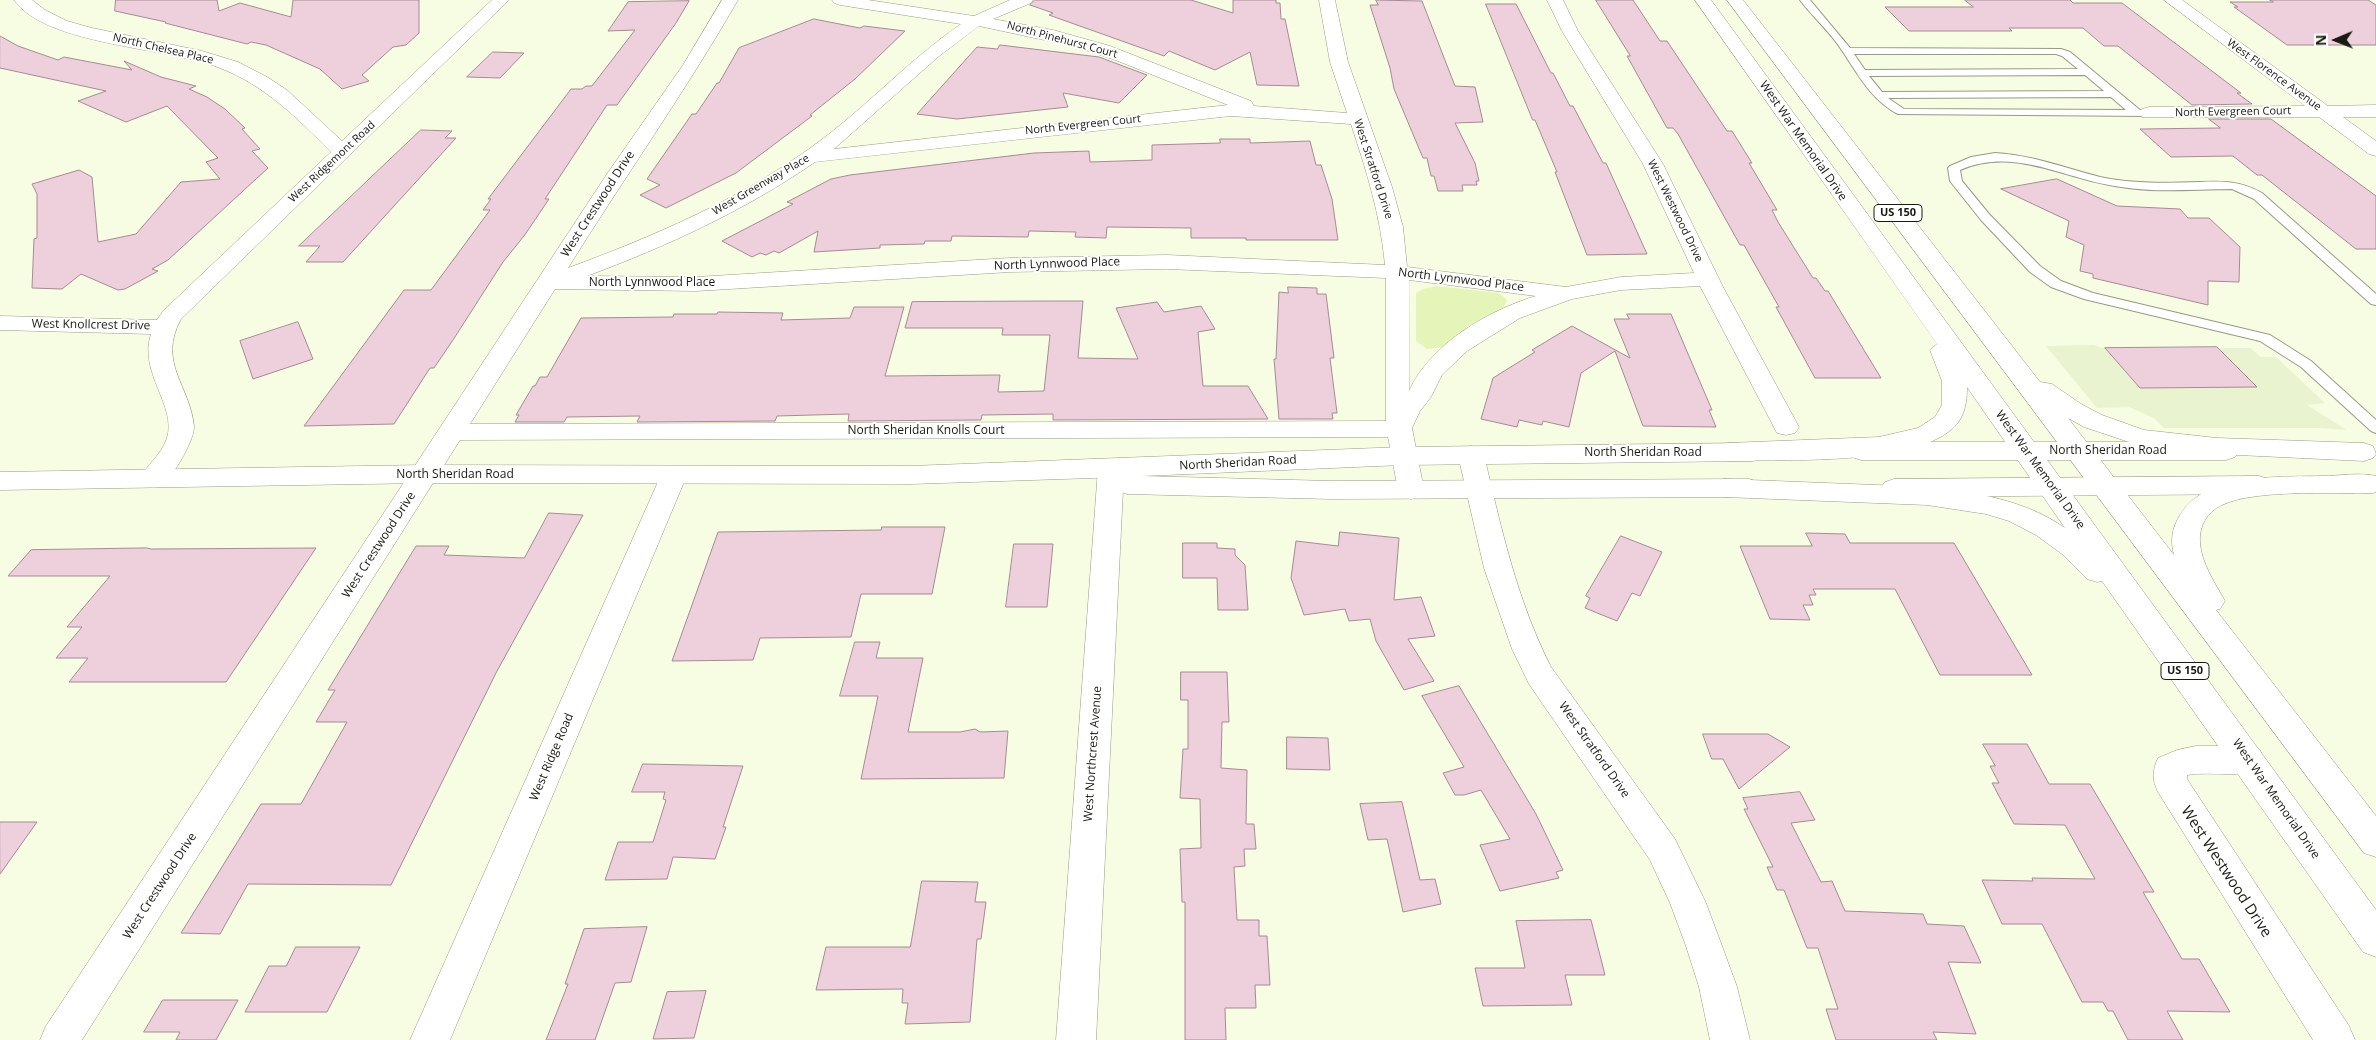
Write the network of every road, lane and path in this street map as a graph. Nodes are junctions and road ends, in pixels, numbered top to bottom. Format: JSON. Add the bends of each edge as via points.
{"nodes":[{"id":1,"x":22,"y":0,"type":"edge"},
{"id":2,"x":501,"y":0,"type":"edge"},
{"id":3,"x":730,"y":0,"type":"edge"},
{"id":4,"x":840,"y":0,"type":"edge"},
{"id":5,"x":1025,"y":0,"type":"edge"},
{"id":6,"x":1327,"y":0,"type":"edge"},
{"id":7,"x":1555,"y":0,"type":"edge"},
{"id":8,"x":1703,"y":0,"type":"edge"},
{"id":9,"x":1735,"y":0,"type":"edge"},
{"id":10,"x":1805,"y":0,"type":"edge"},
{"id":11,"x":2172,"y":0,"type":"edge"},
{"id":12,"x":977,"y":21,"type":"junction"},
{"id":13,"x":1846,"y":51,"type":"junction"},
{"id":14,"x":2087,"y":72,"type":"junction"},
{"id":15,"x":1863,"y":73,"type":"junction"},
{"id":16,"x":1879,"y":94,"type":"junction"},
{"id":17,"x":2114,"y":94,"type":"junction"},
{"id":18,"x":2323,"y":111,"type":"junction"},
{"id":19,"x":2376,"y":111,"type":"edge"},
{"id":20,"x":1276,"y":113,"type":"junction"},
{"id":21,"x":2143,"y":113,"type":"junction"},
{"id":22,"x":1357,"y":119,"type":"junction"},
{"id":23,"x":2376,"y":150,"type":"edge"},
{"id":24,"x":342,"y":152,"type":"junction"},
{"id":25,"x":810,"y":157,"type":"junction"},
{"id":26,"x":1882,"y":250,"type":"junction"},
{"id":27,"x":1398,"y":272,"type":"junction"},
{"id":28,"x":1708,"y":280,"type":"junction"},
{"id":29,"x":548,"y":282,"type":"junction"},
{"id":30,"x":1565,"y":293,"type":"junction"},
{"id":31,"x":2376,"y":301,"type":"edge"},
{"id":32,"x":1966,"y":303,"type":"junction"},
{"id":33,"x":0,"y":323,"type":"edge"},
{"id":34,"x":166,"y":327,"type":"junction"},
{"id":35,"x":1786,"y":427,"type":"dead end"},
{"id":36,"x":2376,"y":428,"type":"edge"},
{"id":37,"x":1399,"y":429,"type":"junction"},
{"id":38,"x":452,"y":432,"type":"junction"},
{"id":39,"x":2026,"y":450,"type":"junction"},
{"id":40,"x":2079,"y":450,"type":"junction"},
{"id":41,"x":1728,"y":452,"type":"junction"},
{"id":42,"x":2370,"y":452,"type":"edge"},
{"id":43,"x":1471,"y":455,"type":"junction"},
{"id":44,"x":1403,"y":456,"type":"junction"},
{"id":45,"x":425,"y":474,"type":"junction"},
{"id":46,"x":674,"y":474,"type":"junction"},
{"id":47,"x":1110,"y":477,"type":"junction"},
{"id":48,"x":152,"y":479,"type":"junction"},
{"id":49,"x":0,"y":481,"type":"edge"},
{"id":50,"x":2375,"y":484,"type":"edge"},
{"id":51,"x":2107,"y":486,"type":"junction"},
{"id":52,"x":2053,"y":487,"type":"junction"},
{"id":53,"x":1724,"y":488,"type":"junction"},
{"id":54,"x":1411,"y":490,"type":"junction"},
{"id":55,"x":1479,"y":490,"type":"junction"},
{"id":56,"x":2248,"y":760,"type":"junction"},
{"id":57,"x":2376,"y":841,"type":"edge"},
{"id":58,"x":2376,"y":940,"type":"edge"},
{"id":59,"x":60,"y":1040,"type":"edge"},
{"id":60,"x":430,"y":1040,"type":"edge"},
{"id":61,"x":1076,"y":1040,"type":"edge"},
{"id":62,"x":1730,"y":1040,"type":"edge"},
{"id":63,"x":2335,"y":1040,"type":"edge"}],
"edges":[{"from":1,"to":24,"type":"main road","name":"North Chelsea Place","via":[[36,13],[75,28],[206,57],[252,76],[283,95]]},
{"from":2,"to":24,"type":"main road","name":"West Ridgemont Road"},
{"from":3,"to":29,"type":"main road","name":"West Crestwood Drive","via":[[695,60]]},
{"from":4,"to":12,"type":"main road","name":"North Pinehurst Court"},
{"from":5,"to":12,"type":"main road","name":"West Greenway Place"},
{"from":6,"to":22,"type":"main road","name":"West Stratford Drive","via":[[1336,53]]},
{"from":7,"to":28,"type":"main road","name":"West Westwood Drive","via":[[1570,31],[1653,164]]},
{"from":8,"to":26,"type":"main road","name":"West War Memorial Drive","number":"US 150"},
{"from":9,"to":32,"type":"main road","number":"US 150"},
{"from":10,"to":13,"type":"lane"},
{"from":11,"to":18,"type":"main road","name":"West Florence Avenue"},
{"from":12,"to":20,"type":"main road","name":"North Pinehurst Court","via":[[1031,30],[1091,46],[1236,102]]},
{"from":12,"to":25,"type":"main road","name":"West Greenway Place","via":[[936,50],[866,114]]},
{"from":13,"to":14,"type":"lane","via":[[2056,51],[2066,54]]},
{"from":13,"to":15,"type":"lane"},
{"from":14,"to":15,"type":"lane"},
{"from":14,"to":17,"type":"lane"},
{"from":15,"to":16,"type":"lane"},
{"from":16,"to":17,"type":"lane"},
{"from":16,"to":21,"type":"lane","via":[[1893,109],[1910,114]]},
{"from":17,"to":21,"type":"lane"},
{"from":18,"to":19,"type":"main road","name":"North Evergreen Court"},
{"from":18,"to":21,"type":"main road","name":"North Evergreen Court"},
{"from":18,"to":23,"type":"main road","name":"West Florence Avenue"},
{"from":20,"to":22,"type":"main road","name":"North Evergreen Court"},
{"from":20,"to":25,"type":"main road","name":"North Evergreen Court","via":[[1240,110],[1196,112]]},
{"from":22,"to":27,"type":"main road","name":"West Stratford Drive","via":[[1387,206]]},
{"from":24,"to":34,"type":"main road","name":"West Ridgemont Road","via":[[178,309]]},
{"from":25,"to":29,"type":"main road","name":"West Greenway Place","via":[[690,225]]},
{"from":26,"to":39,"type":"main road","name":"West War Memorial Drive","number":"US 150"},
{"from":26,"to":41,"type":"main road","via":[[1948,362],[1955,384],[1955,397],[1946,420],[1938,429],[1920,439],[1894,444]]},
{"from":27,"to":29,"type":"main road","name":"North Lynnwood Place","via":[[1122,261],[981,266],[696,284]]},
{"from":27,"to":30,"type":"main road","name":"North Lynnwood Place"},
{"from":27,"to":37,"type":"main road","name":"West Stratford Drive"},
{"from":28,"to":30,"type":"main road","name":"North Lynnwood Place","via":[[1629,282]]},
{"from":28,"to":35,"type":"main road","name":"West Westwood Drive"},
{"from":29,"to":38,"type":"main road","name":"West Crestwood Drive"},
{"from":30,"to":37,"type":"main road","name":"North Lynnwood Place","via":[[1512,313],[1455,348],[1426,378]]},
{"from":31,"to":36,"type":"lane","via":[[2258,196],[2244,188],[2232,185],[2123,185],[2094,181],[2037,161],[2012,156],[1986,156],[1954,168],[1956,181],[1985,217],[2035,269],[2056,284],[2089,296],[2265,338],[2306,364]]},
{"from":32,"to":40,"type":"main road","number":"US 150"},
{"from":32,"to":42,"type":"main road","via":[[2039,386],[2072,410],[2116,431],[2169,442]]},
{"from":33,"to":34,"type":"main road","name":"West Knollcrest Drive"},
{"from":34,"to":48,"type":"main road","name":"West Knollcrest Drive","via":[[158,353],[178,411],[181,432],[175,447]]},
{"from":37,"to":38,"type":"main road","name":"North Sheridan Knolls Court"},
{"from":37,"to":44,"type":"main road","name":"West Stratford Drive"},
{"from":38,"to":45,"type":"main road","name":"West Crestwood Drive"},
{"from":39,"to":40,"type":"main road","name":"North Sheridan Road"},
{"from":39,"to":41,"type":"main road","name":"North Sheridan Road"},
{"from":39,"to":52,"type":"main road","name":"West War Memorial Drive","number":"US 150"},
{"from":40,"to":42,"type":"main road","name":"North Sheridan Road"},
{"from":40,"to":51,"type":"main road","number":"US 150"},
{"from":41,"to":43,"type":"main road","name":"North Sheridan Road"},
{"from":43,"to":44,"type":"main road","name":"North Sheridan Road"},
{"from":43,"to":55,"type":"main road","name":"West Stratford Drive"},
{"from":44,"to":47,"type":"main road","name":"North Sheridan Road"},
{"from":44,"to":54,"type":"main road","name":"West Stratford Drive"},
{"from":45,"to":46,"type":"main road","name":"North Sheridan Road"},
{"from":45,"to":48,"type":"main road","name":"North Sheridan Road"},
{"from":45,"to":59,"type":"main road","name":"West Crestwood Drive"},
{"from":46,"to":47,"type":"main road","name":"North Sheridan Road"},
{"from":46,"to":60,"type":"main road","name":"West Ridge Road"},
{"from":47,"to":54,"type":"main road","name":"North Sheridan Road"},
{"from":47,"to":61,"type":"main road","name":"West Northcrest Avenue"},
{"from":48,"to":49,"type":"main road","name":"North Sheridan Road"},
{"from":50,"to":51,"type":"main road","name":"North Sheridan Road"},
{"from":50,"to":57,"type":"main road","via":[[2266,488],[2227,493],[2198,508],[2190,521],[2186,538],[2194,569],[2213,606]]},
{"from":51,"to":52,"type":"main road","name":"North Sheridan Road"},
{"from":51,"to":57,"type":"main road","number":"US 150"},
{"from":52,"to":53,"type":"main road","name":"North Sheridan Road"},
{"from":52,"to":56,"type":"main road","name":"West War Memorial Drive","number":"US 150"},
{"from":53,"to":55,"type":"main road","name":"North Sheridan Road"},
{"from":53,"to":56,"type":"main road","via":[[1960,498],[1996,505],[2038,523],[2068,543],[2093,567]]},
{"from":54,"to":55,"type":"main road","name":"North Sheridan Road"},
{"from":55,"to":62,"type":"main road","name":"West Stratford Drive","via":[[1508,602],[1527,651],[1540,675],[1663,850],[1704,946],[1718,987]]},
{"from":56,"to":58,"type":"main road","name":"West War Memorial Drive","number":"US 150"},
{"from":56,"to":63,"type":"main road","name":"West Westwood Drive","via":[[2178,762],[2170,768],[2170,782]]}]}
